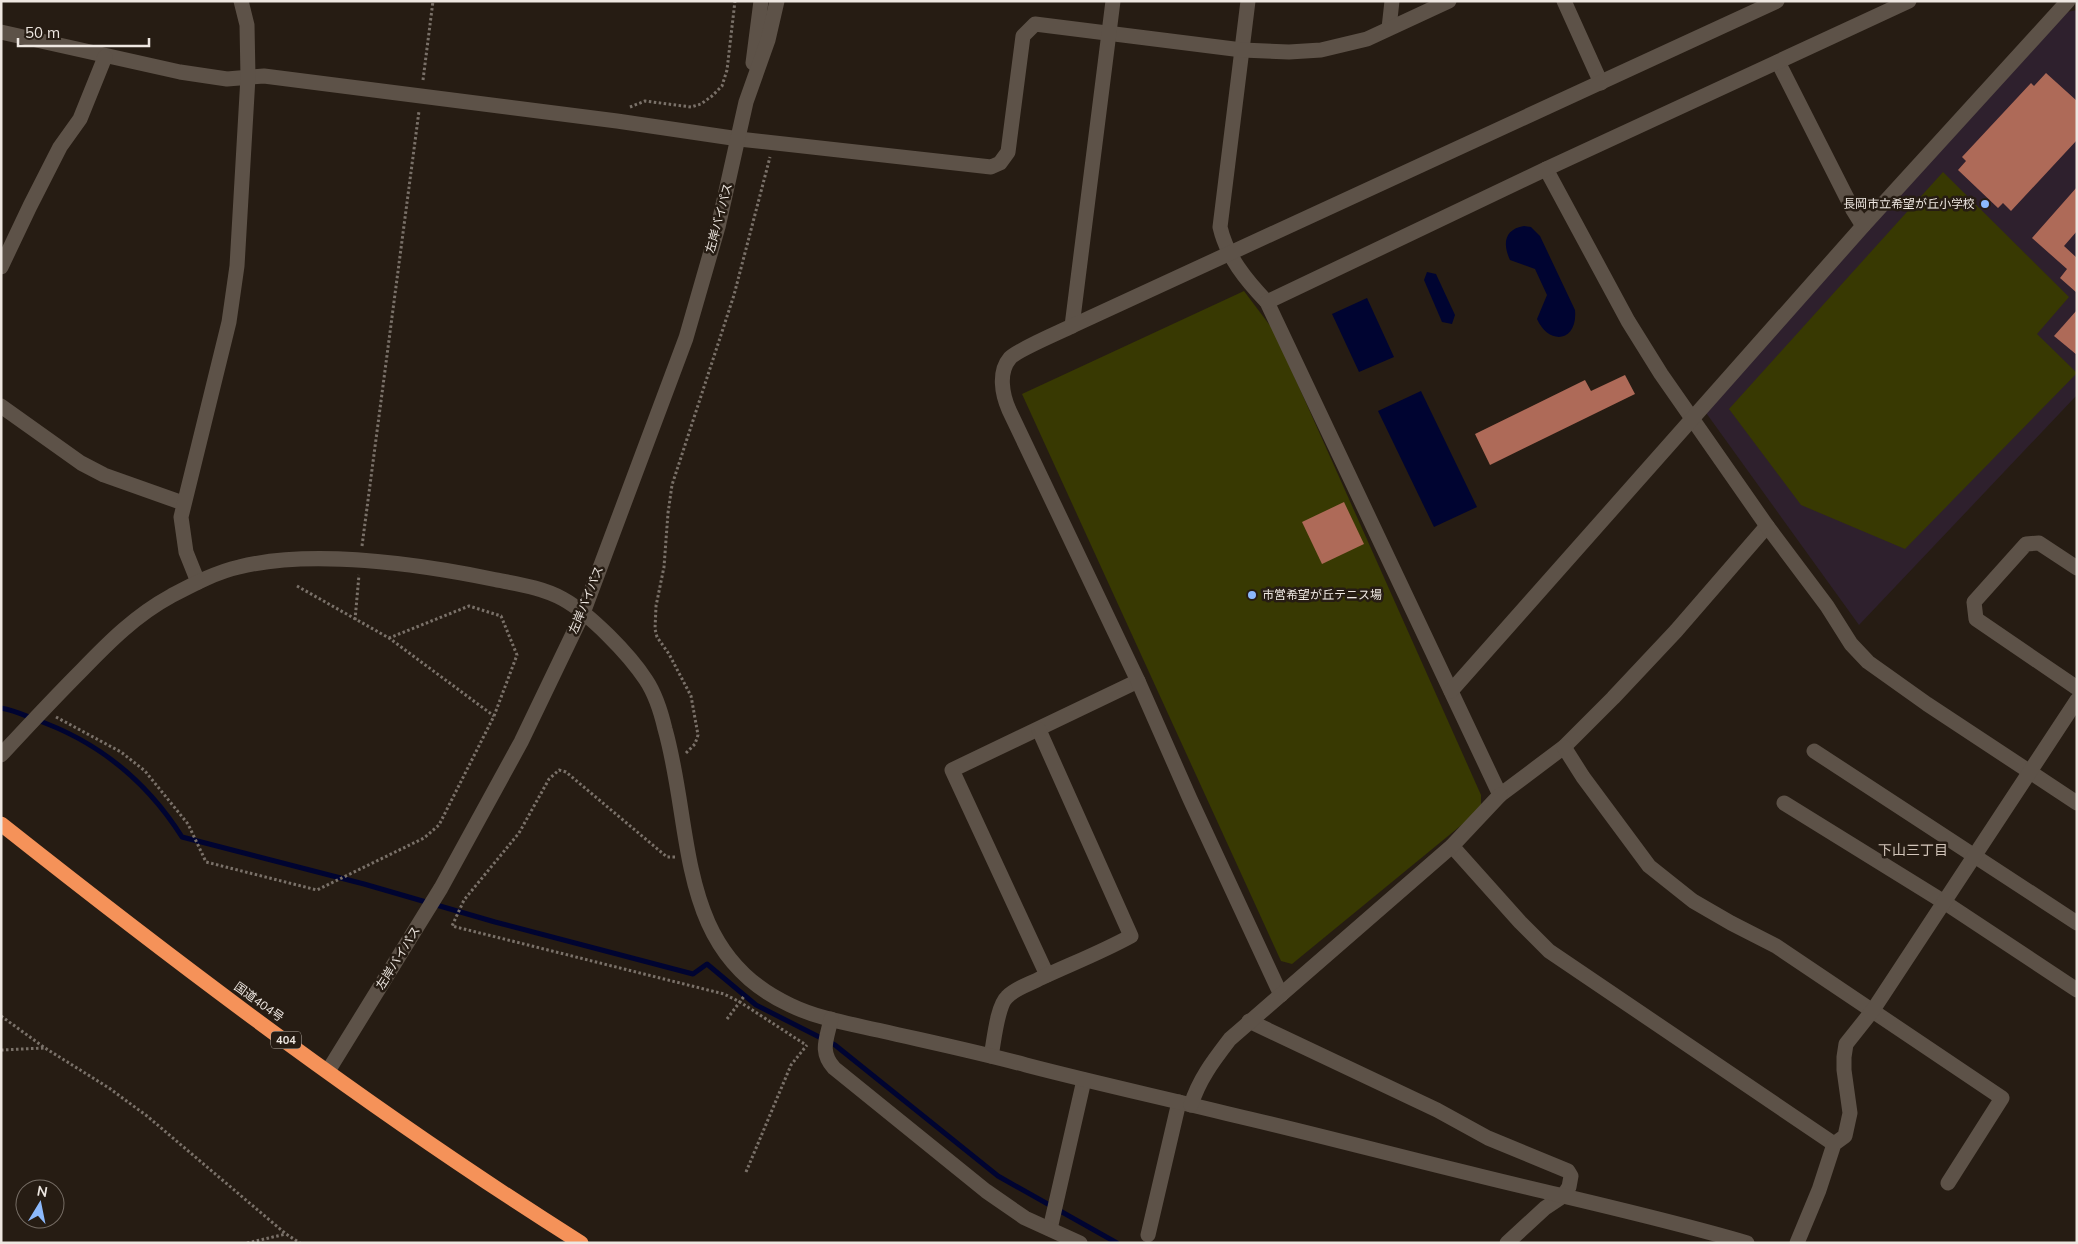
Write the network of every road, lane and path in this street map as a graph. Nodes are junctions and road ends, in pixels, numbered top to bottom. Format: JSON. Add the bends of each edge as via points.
{"nodes":[{"id":1,"x":241,"y":1,"type":"edge"},
{"id":2,"x":433,"y":1,"type":"edge"},
{"id":3,"x":735,"y":1,"type":"edge"},
{"id":4,"x":761,"y":1,"type":"edge"},
{"id":5,"x":777,"y":1,"type":"edge"},
{"id":6,"x":1114,"y":1,"type":"edge"},
{"id":7,"x":1248,"y":1,"type":"edge"},
{"id":8,"x":1392,"y":1,"type":"edge"},
{"id":9,"x":1449,"y":1,"type":"edge"},
{"id":10,"x":1564,"y":1,"type":"edge"},
{"id":11,"x":1777,"y":1,"type":"edge"},
{"id":12,"x":1909,"y":1,"type":"edge"},
{"id":13,"x":2068,"y":1,"type":"edge"},
{"id":14,"x":1389,"y":28,"type":"junction"},
{"id":15,"x":1,"y":32,"type":"edge"},
{"id":16,"x":1109,"y":34,"type":"junction"},
{"id":17,"x":1242,"y":50,"type":"junction"},
{"id":18,"x":106,"y":57,"type":"junction"},
{"id":19,"x":1778,"y":62,"type":"junction"},
{"id":20,"x":248,"y":77,"type":"junction"},
{"id":21,"x":1601,"y":83,"type":"junction"},
{"id":22,"x":750,"y":89,"type":"junction"},
{"id":23,"x":420,"y":97,"type":"junction"},
{"id":24,"x":616,"y":121,"type":"junction"},
{"id":25,"x":739,"y":139,"type":"junction"},
{"id":26,"x":772,"y":151,"type":"dead end"},
{"id":27,"x":1546,"y":169,"type":"junction"},
{"id":28,"x":1863,"y":226,"type":"junction"},
{"id":29,"x":1230,"y":255,"type":"junction"},
{"id":30,"x":1,"y":267,"type":"edge"},
{"id":31,"x":1267,"y":302,"type":"junction"},
{"id":32,"x":1072,"y":326,"type":"junction"},
{"id":33,"x":1,"y":406,"type":"edge"},
{"id":34,"x":1693,"y":418,"type":"junction"},
{"id":35,"x":183,"y":503,"type":"junction"},
{"id":36,"x":1767,"y":526,"type":"junction"},
{"id":37,"x":360,"y":562,"type":"junction"},
{"id":38,"x":2077,"y":568,"type":"edge"},
{"id":39,"x":198,"y":582,"type":"junction"},
{"id":40,"x":297,"y":586,"type":"dead end"},
{"id":41,"x":583,"y":612,"type":"junction"},
{"id":42,"x":356,"y":620,"type":"junction"},
{"id":43,"x":389,"y":638,"type":"junction"},
{"id":44,"x":1138,"y":681,"type":"junction"},
{"id":45,"x":2077,"y":688,"type":"edge"},
{"id":46,"x":1451,"y":691,"type":"junction"},
{"id":47,"x":2077,"y":700,"type":"edge"},
{"id":48,"x":43,"y":710,"type":"junction"},
{"id":49,"x":494,"y":716,"type":"junction"},
{"id":50,"x":1039,"y":730,"type":"junction"},
{"id":51,"x":1564,"y":747,"type":"junction"},
{"id":52,"x":1814,"y":751,"type":"dead end"},
{"id":53,"x":1,"y":755,"type":"edge"},
{"id":54,"x":675,"y":762,"type":"junction"},
{"id":55,"x":2029,"y":772,"type":"junction"},
{"id":56,"x":1500,"y":795,"type":"junction"},
{"id":57,"x":1784,"y":803,"type":"dead end"},
{"id":58,"x":2077,"y":804,"type":"edge"},
{"id":59,"x":1,"y":824,"type":"edge"},
{"id":60,"x":1452,"y":846,"type":"junction"},
{"id":61,"x":1973,"y":856,"type":"junction"},
{"id":62,"x":690,"y":858,"type":"junction"},
{"id":63,"x":1944,"y":902,"type":"junction"},
{"id":64,"x":2077,"y":923,"type":"edge"},
{"id":65,"x":1047,"y":976,"type":"junction"},
{"id":66,"x":756,"y":984,"type":"junction"},
{"id":67,"x":2077,"y":990,"type":"edge"},
{"id":68,"x":1281,"y":995,"type":"junction"},
{"id":69,"x":740,"y":1002,"type":"junction"},
{"id":70,"x":1873,"y":1010,"type":"junction"},
{"id":71,"x":1,"y":1016,"type":"edge"},
{"id":72,"x":727,"y":1019,"type":"dead end"},
{"id":73,"x":831,"y":1019,"type":"junction"},
{"id":74,"x":1249,"y":1021,"type":"junction"},
{"id":75,"x":806,"y":1045,"type":"junction"},
{"id":76,"x":45,"y":1048,"type":"junction"},
{"id":77,"x":824,"y":1049,"type":"junction"},
{"id":78,"x":1,"y":1050,"type":"edge"},
{"id":79,"x":991,"y":1056,"type":"junction"},
{"id":80,"x":328,"y":1071,"type":"junction"},
{"id":81,"x":1084,"y":1080,"type":"junction"},
{"id":82,"x":1185,"y":1104,"type":"junction"},
{"id":83,"x":1834,"y":1144,"type":"junction"},
{"id":84,"x":746,"y":1172,"type":"dead end"},
{"id":85,"x":1948,"y":1183,"type":"dead end"},
{"id":86,"x":1563,"y":1196,"type":"junction"},
{"id":87,"x":1050,"y":1229,"type":"junction"},
{"id":88,"x":286,"y":1234,"type":"junction"},
{"id":89,"x":1148,"y":1235,"type":"dead end"},
{"id":90,"x":578,"y":1241,"type":"edge"},
{"id":91,"x":247,"y":1243,"type":"edge"},
{"id":92,"x":300,"y":1243,"type":"edge"},
{"id":93,"x":1080,"y":1243,"type":"edge"},
{"id":94,"x":1507,"y":1243,"type":"edge"},
{"id":95,"x":1747,"y":1243,"type":"edge"},
{"id":96,"x":1797,"y":1243,"type":"edge"}],
"edges":[{"from":1,"to":20,"type":"street","via":[[247,25]]},
{"from":2,"to":23,"type":"path"},
{"from":3,"to":24,"type":"path","via":[[727,70],[722,86],[701,104],[691,107],[645,101],[635,104]]},
{"from":4,"to":22,"type":"street","name":"左岸バイパス"},
{"from":5,"to":22,"type":"street","name":"左岸バイパス","via":[[768,40]]},
{"from":6,"to":16,"type":"street"},
{"from":7,"to":17,"type":"street"},
{"from":8,"to":14,"type":"street"},
{"from":9,"to":14,"type":"street"},
{"from":10,"to":21,"type":"street"},
{"from":11,"to":21,"type":"street"},
{"from":12,"to":19,"type":"street"},
{"from":13,"to":28,"type":"street"},
{"from":14,"to":17,"type":"street","via":[[1367,39],[1321,50]]},
{"from":15,"to":18,"type":"street"},
{"from":16,"to":17,"type":"street"},
{"from":16,"to":25,"type":"street","via":[[1035,24],[1023,36],[1008,152],[1000,163],[991,167]]},
{"from":16,"to":32,"type":"street"},
{"from":17,"to":29,"type":"street","via":[[1220,227]]},
{"from":18,"to":20,"type":"street","via":[[218,78]]},
{"from":18,"to":30,"type":"street","via":[[80,119],[60,147]]},
{"from":19,"to":27,"type":"street"},
{"from":19,"to":28,"type":"street"},
{"from":20,"to":23,"type":"street","via":[[264,76]]},
{"from":20,"to":35,"type":"street","via":[[237,266],[229,322]]},
{"from":21,"to":29,"type":"street"},
{"from":22,"to":25,"type":"street","name":"左岸バイパス"},
{"from":23,"to":24,"type":"street"},
{"from":23,"to":37,"type":"path"},
{"from":24,"to":25,"type":"street"},
{"from":25,"to":41,"type":"street","name":"左岸バイパス","via":[[686,338]]},
{"from":26,"to":54,"type":"path","via":[[734,295],[672,485],[655,629],[690,696],[698,735],[695,744]]},
{"from":27,"to":31,"type":"street"},
{"from":27,"to":34,"type":"street","via":[[1628,322]]},
{"from":28,"to":34,"type":"street"},
{"from":29,"to":31,"type":"street","via":[[1247,281]]},
{"from":29,"to":32,"type":"street"},
{"from":31,"to":46,"type":"street"},
{"from":32,"to":44,"type":"street","via":[[1009,358],[1003,372],[1004,399]]},
{"from":33,"to":35,"type":"street","via":[[81,463],[104,475]]},
{"from":34,"to":36,"type":"street"},
{"from":34,"to":46,"type":"street"},
{"from":35,"to":39,"type":"street","via":[[181,532]]},
{"from":36,"to":51,"type":"street","via":[[1676,631]]},
{"from":36,"to":55,"type":"street","via":[[1851,644],[1868,662]]},
{"from":37,"to":39,"type":"street","via":[[283,560],[237,567]]},
{"from":37,"to":41,"type":"street","via":[[452,572],[528,586],[548,592]]},
{"from":37,"to":42,"type":"path"},
{"from":38,"to":45,"type":"street","via":[[2039,543],[2026,544],[1974,602],[1976,619]]},
{"from":39,"to":48,"type":"street","via":[[146,611],[117,635]]},
{"from":40,"to":42,"type":"path"},
{"from":41,"to":54,"type":"street","via":[[645,679],[658,703]]},
{"from":41,"to":80,"type":"street","name":"左岸バイパス","via":[[521,742],[441,888]]},
{"from":42,"to":43,"type":"path"},
{"from":43,"to":49,"type":"path"},
{"from":43,"to":49,"type":"path","via":[[469,606],[501,616],[517,655]]},
{"from":44,"to":50,"type":"street"},
{"from":44,"to":68,"type":"street"},
{"from":46,"to":56,"type":"street"},
{"from":47,"to":55,"type":"street"},
{"from":48,"to":49,"type":"path","via":[[121,752],[145,771],[188,824],[206,862],[317,890],[424,838],[439,825]]},
{"from":48,"to":53,"type":"street"},
{"from":50,"to":65,"type":"street","via":[[1131,936]]},
{"from":50,"to":65,"type":"street","via":[[952,770]]},
{"from":51,"to":56,"type":"street"},
{"from":51,"to":70,"type":"street","via":[[1649,866],[1693,901],[1776,946]]},
{"from":52,"to":61,"type":"street"},
{"from":54,"to":62,"type":"street"},
{"from":55,"to":58,"type":"street"},
{"from":55,"to":61,"type":"street"},
{"from":56,"to":60,"type":"street"},
{"from":57,"to":63,"type":"street"},
{"from":59,"to":80,"type":"highway","name":"国道404号","number":"404","via":[[140,934]]},
{"from":60,"to":68,"type":"street"},
{"from":60,"to":83,"type":"street","via":[[1550,951]]},
{"from":61,"to":63,"type":"street"},
{"from":61,"to":64,"type":"street"},
{"from":62,"to":66,"type":"street","via":[[706,920],[716,941]]},
{"from":62,"to":69,"type":"path","via":[[667,856],[566,772],[558,770],[549,779],[519,833],[464,900],[452,926],[724,994]]},
{"from":63,"to":67,"type":"street"},
{"from":63,"to":70,"type":"street"},
{"from":65,"to":79,"type":"street","via":[[1005,997]]},
{"from":66,"to":69,"type":"path"},
{"from":66,"to":73,"type":"street","via":[[789,1005]]},
{"from":68,"to":74,"type":"street"},
{"from":69,"to":72,"type":"path"},
{"from":69,"to":75,"type":"path"},
{"from":70,"to":83,"type":"street","via":[[1846,1044],[1844,1070],[1850,1113],[1846,1136]]},
{"from":70,"to":85,"type":"street","via":[[2002,1098]]},
{"from":71,"to":76,"type":"path"},
{"from":73,"to":77,"type":"street"},
{"from":73,"to":79,"type":"street"},
{"from":74,"to":82,"type":"street","via":[[1230,1038]]},
{"from":74,"to":86,"type":"street","via":[[1438,1110],[1488,1138],[1568,1171],[1571,1176],[1569,1187]]},
{"from":75,"to":77,"type":"path"},
{"from":75,"to":84,"type":"path","via":[[791,1065]]},
{"from":76,"to":78,"type":"path"},
{"from":76,"to":88,"type":"path","via":[[110,1088],[147,1116]]},
{"from":77,"to":87,"type":"street","via":[[826,1059],[840,1073],[986,1191],[1025,1218]]},
{"from":79,"to":81,"type":"street"},
{"from":80,"to":90,"type":"highway","name":"国道404号","number":"404"},
{"from":81,"to":82,"type":"street"},
{"from":81,"to":87,"type":"street"},
{"from":82,"to":86,"type":"street"},
{"from":82,"to":89,"type":"street"},
{"from":83,"to":96,"type":"street"},
{"from":86,"to":94,"type":"street"},
{"from":86,"to":95,"type":"street","via":[[1642,1213]]},
{"from":87,"to":93,"type":"street"},
{"from":88,"to":91,"type":"path"},
{"from":88,"to":92,"type":"path"}]}
